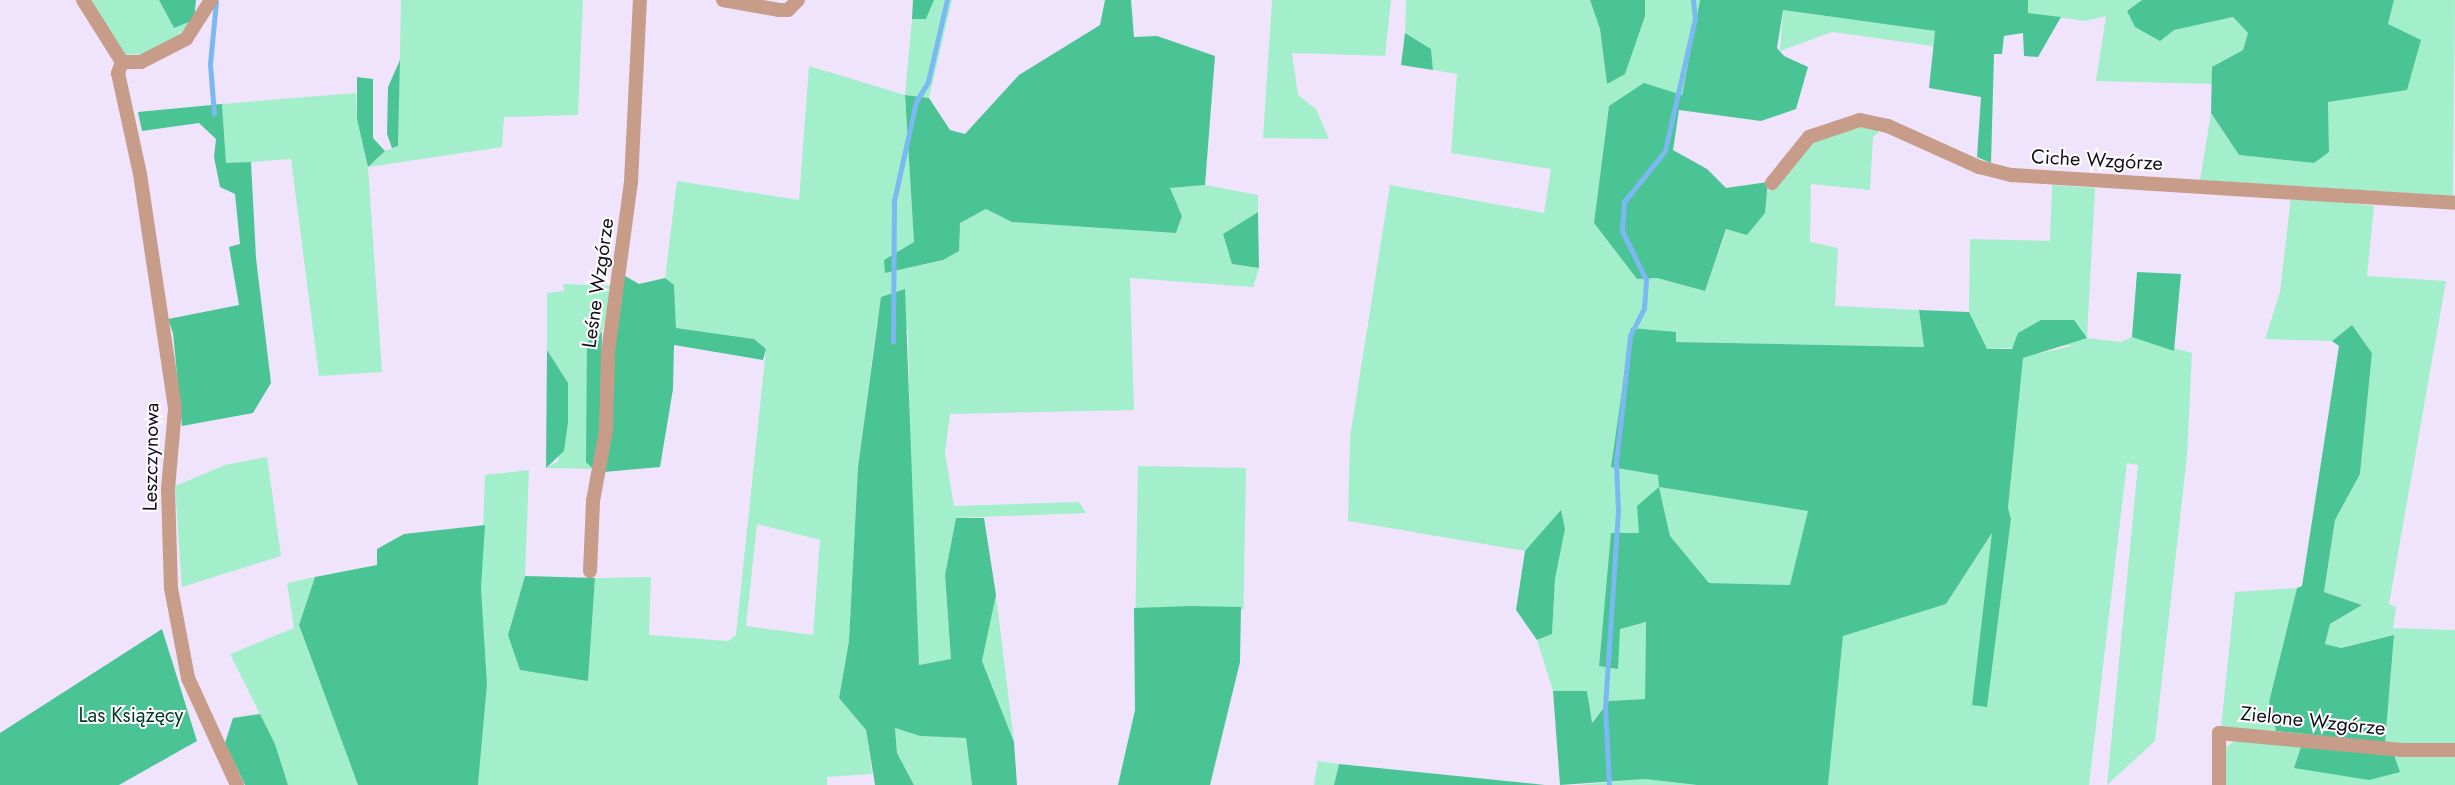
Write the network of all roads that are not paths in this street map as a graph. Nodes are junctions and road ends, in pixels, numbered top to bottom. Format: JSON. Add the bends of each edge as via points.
{"nodes":[{"id":1,"x":82,"y":0,"type":"edge"},
{"id":2,"x":211,"y":0,"type":"edge"},
{"id":3,"x":640,"y":0,"type":"edge"},
{"id":4,"x":723,"y":0,"type":"edge"},
{"id":5,"x":798,"y":0,"type":"edge"},
{"id":6,"x":122,"y":62,"type":"junction"},
{"id":7,"x":1772,"y":183,"type":"dead end"},
{"id":8,"x":2455,"y":204,"type":"edge"},
{"id":9,"x":590,"y":571,"type":"dead end"},
{"id":10,"x":2455,"y":750,"type":"edge"},
{"id":11,"x":237,"y":785,"type":"edge"},
{"id":12,"x":2219,"y":785,"type":"edge"}],
"edges":[{"from":1,"to":6,"type":"street"},
{"from":2,"to":6,"type":"street","via":[[186,39],[140,62]]},
{"from":3,"to":9,"type":"street","name":"Leśne Wzgórze","via":[[631,182],[608,352],[606,430],[593,501]]},
{"from":4,"to":5,"type":"street","via":[[788,10]]},
{"from":6,"to":11,"type":"street","name":"Leszczynowa","via":[[118,73],[140,174],[175,409],[168,489],[171,588],[188,678]]},
{"from":7,"to":8,"type":"street","name":"Ciche Wzgórze","via":[[1809,137],[1860,120],[1888,126],[1979,167],[2012,175]]},
{"from":10,"to":12,"type":"street","name":"Zielone Wzgórze","via":[[2402,750],[2219,733]]}]}
